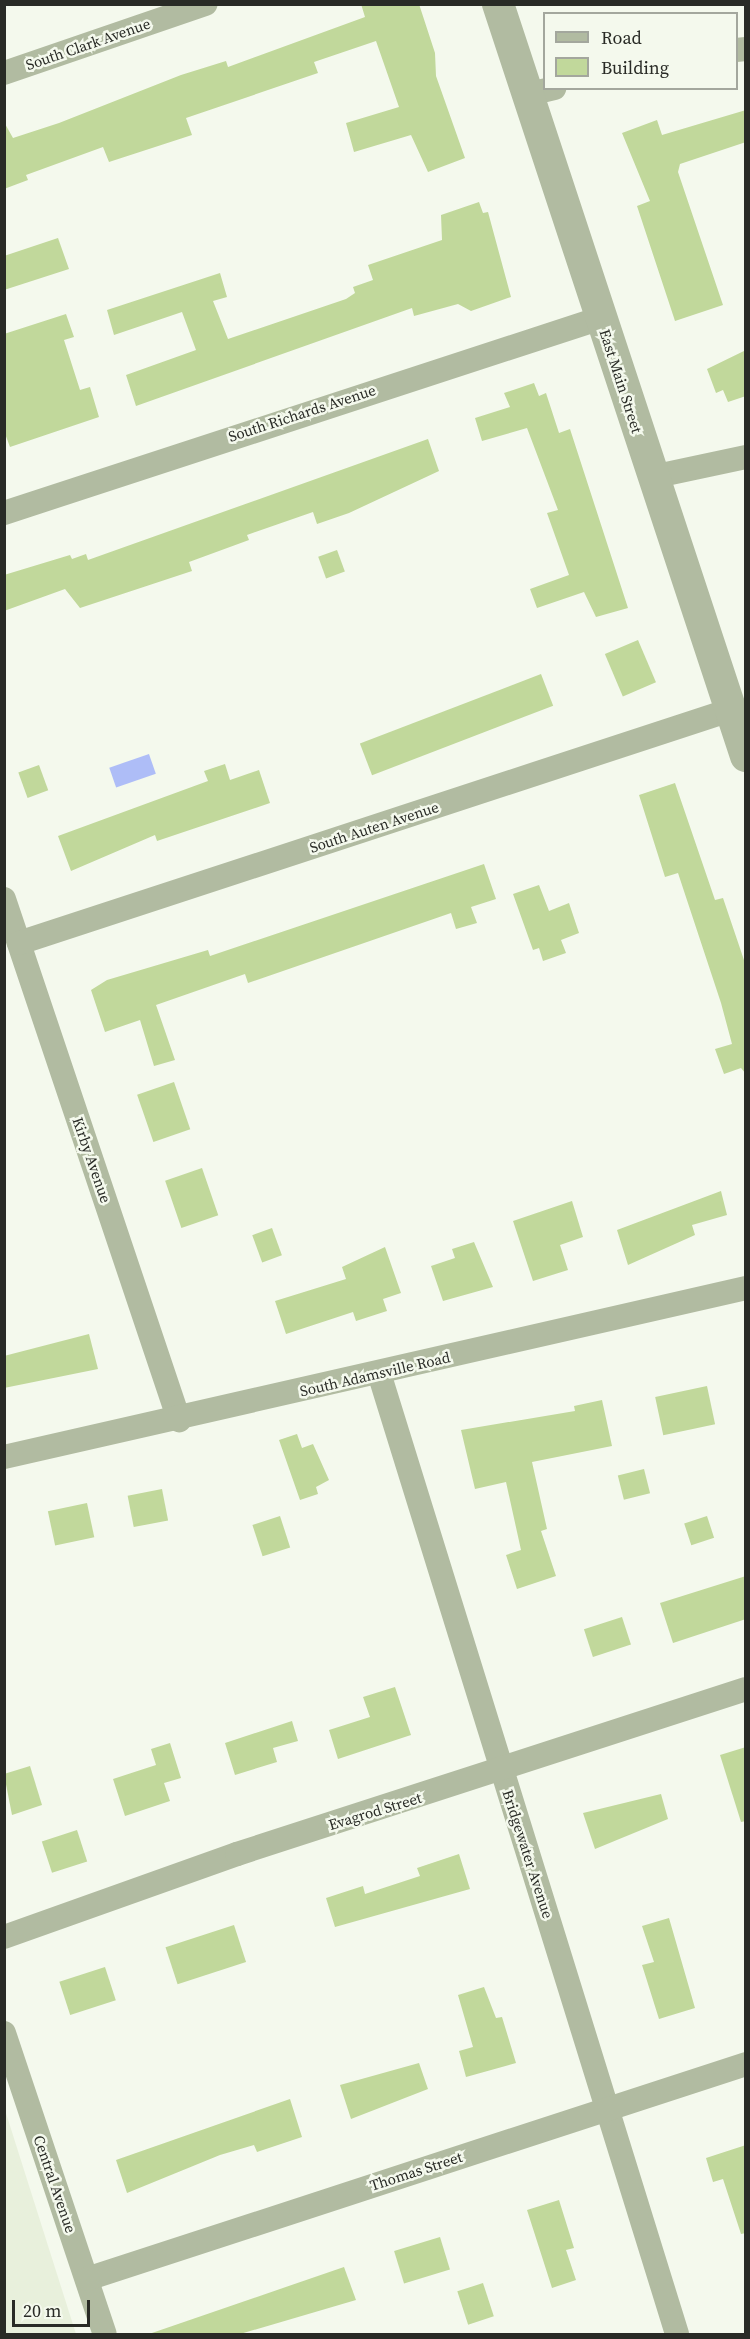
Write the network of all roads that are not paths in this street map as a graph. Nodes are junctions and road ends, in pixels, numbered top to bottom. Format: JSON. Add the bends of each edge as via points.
{"nodes":[{"id":1,"x":205,"y":4,"type":"edge"},
{"id":2,"x":498,"y":4,"type":"edge"},
{"id":3,"x":4,"y":73,"type":"edge"},
{"id":4,"x":542,"y":91,"type":"edge"},
{"id":5,"x":601,"y":318,"type":"junction"},
{"id":6,"x":746,"y":457,"type":"edge"},
{"id":7,"x":652,"y":477,"type":"junction"},
{"id":8,"x":4,"y":513,"type":"edge"},
{"id":9,"x":730,"y":710,"type":"junction"},
{"id":10,"x":746,"y":756,"type":"edge"},
{"id":11,"x":4,"y":899,"type":"edge"},
{"id":12,"x":19,"y":943,"type":"junction"},
{"id":13,"x":746,"y":1288,"type":"edge"},
{"id":14,"x":379,"y":1373,"type":"junction"},
{"id":15,"x":179,"y":1420,"type":"junction"},
{"id":16,"x":4,"y":1457,"type":"edge"},
{"id":17,"x":746,"y":1689,"type":"edge"},
{"id":18,"x":502,"y":1772,"type":"junction"},
{"id":19,"x":4,"y":1936,"type":"edge"},
{"id":20,"x":4,"y":2033,"type":"edge"},
{"id":21,"x":746,"y":2064,"type":"edge"},
{"id":22,"x":610,"y":2108,"type":"junction"},
{"id":23,"x":87,"y":2279,"type":"junction"},
{"id":24,"x":105,"y":2334,"type":"edge"},
{"id":25,"x":677,"y":2334,"type":"edge"}],
"edges":[{"from":1,"to":3,"type":"street","name":"South Clark Avenue"},
{"from":2,"to":4,"type":"street","name":"East Main Street"},
{"from":4,"to":5,"type":"street","name":"East Main Street"},
{"from":5,"to":7,"type":"street","name":"East Main Street"},
{"from":5,"to":8,"type":"street","name":"South Richards Avenue"},
{"from":6,"to":7,"type":"street"},
{"from":7,"to":9,"type":"street","name":"East Main Street"},
{"from":9,"to":10,"type":"street","name":"East Main Street"},
{"from":9,"to":12,"type":"street","name":"South Auten Avenue"},
{"from":11,"to":12,"type":"street","name":"Kirby Avenue"},
{"from":12,"to":15,"type":"street","name":"Kirby Avenue"},
{"from":13,"to":14,"type":"street","name":"South Adamsville Road"},
{"from":14,"to":15,"type":"street","name":"South Adamsville Road"},
{"from":14,"to":18,"type":"street","name":"Bridgewater Avenue"},
{"from":15,"to":16,"type":"street","name":"South Adamsville Road"},
{"from":17,"to":18,"type":"street","name":"Evagrod Street"},
{"from":18,"to":19,"type":"street","name":"Evagrod Street","via":[[237,1854]]},
{"from":18,"to":22,"type":"street","name":"Bridgewater Avenue"},
{"from":20,"to":23,"type":"street","name":"Central Avenue"},
{"from":21,"to":22,"type":"street","name":"Thomas Street"},
{"from":22,"to":23,"type":"street","name":"Thomas Street"},
{"from":22,"to":25,"type":"street","name":"Bridgewater Avenue"},
{"from":23,"to":24,"type":"street","name":"Central Avenue"}]}
